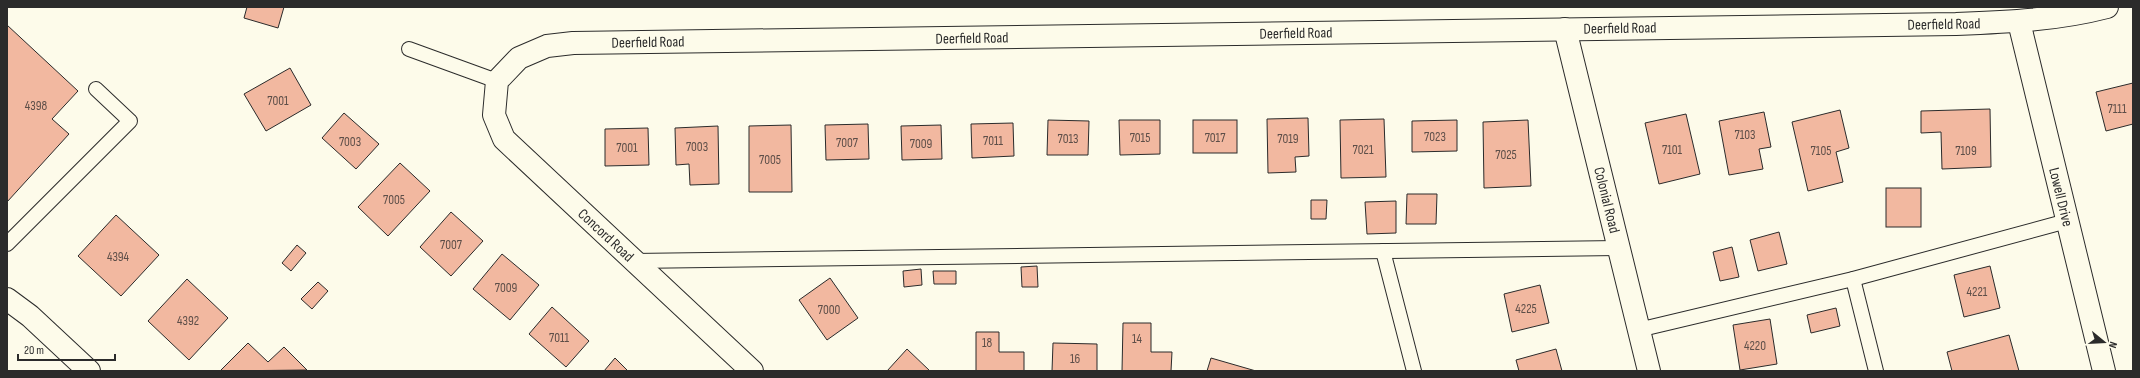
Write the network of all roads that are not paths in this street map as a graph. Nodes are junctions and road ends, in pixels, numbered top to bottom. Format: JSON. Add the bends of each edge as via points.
{"nodes":[{"id":1,"x":2107,"y":7,"type":"edge"},
{"id":2,"x":2019,"y":22,"type":"junction"},
{"id":3,"x":1565,"y":29,"type":"junction"},
{"id":4,"x":409,"y":49,"type":"dead end"},
{"id":5,"x":497,"y":81,"type":"junction"},
{"id":6,"x":96,"y":89,"type":"dead end"},
{"id":7,"x":2067,"y":221,"type":"junction"},
{"id":8,"x":7,"y":244,"type":"edge"},
{"id":9,"x":1618,"y":248,"type":"junction"},
{"id":10,"x":1383,"y":251,"type":"junction"},
{"id":11,"x":633,"y":261,"type":"junction"},
{"id":12,"x":1853,"y":279,"type":"junction"},
{"id":13,"x":7,"y":299,"type":"edge"},
{"id":14,"x":1638,"y":330,"type":"junction"},
{"id":15,"x":89,"y":371,"type":"edge"},
{"id":16,"x":752,"y":371,"type":"edge"},
{"id":17,"x":1414,"y":371,"type":"edge"},
{"id":18,"x":1649,"y":371,"type":"edge"},
{"id":19,"x":1876,"y":371,"type":"edge"},
{"id":20,"x":2104,"y":371,"type":"edge"}],
"edges":[{"from":1,"to":2,"type":"street","name":"Deerfield Road","via":[[2076,15]]},
{"from":2,"to":3,"type":"street","name":"Deerfield Road"},
{"from":2,"to":7,"type":"street","name":"Lowell Drive"},
{"from":3,"to":5,"type":"street","name":"Deerfield Road","via":[[573,43],[547,46],[519,58]]},
{"from":3,"to":9,"type":"street","name":"Colonial Road"},
{"from":4,"to":5,"type":"lane"},
{"from":5,"to":11,"type":"street","name":"Concord Road","via":[[494,115],[504,140]]},
{"from":6,"to":8,"type":"lane","via":[[130,121]]},
{"from":7,"to":12,"type":"lane"},
{"from":7,"to":20,"type":"street","name":"Lowell Drive"},
{"from":9,"to":10,"type":"lane"},
{"from":9,"to":14,"type":"street","name":"Colonial Road"},
{"from":10,"to":11,"type":"lane"},
{"from":10,"to":17,"type":"lane"},
{"from":11,"to":16,"type":"street","name":"Concord Road"},
{"from":12,"to":14,"type":"lane"},
{"from":12,"to":19,"type":"lane"},
{"from":13,"to":15,"type":"street","via":[[30,316]]},
{"from":14,"to":18,"type":"street","name":"Colonial Road"}]}
